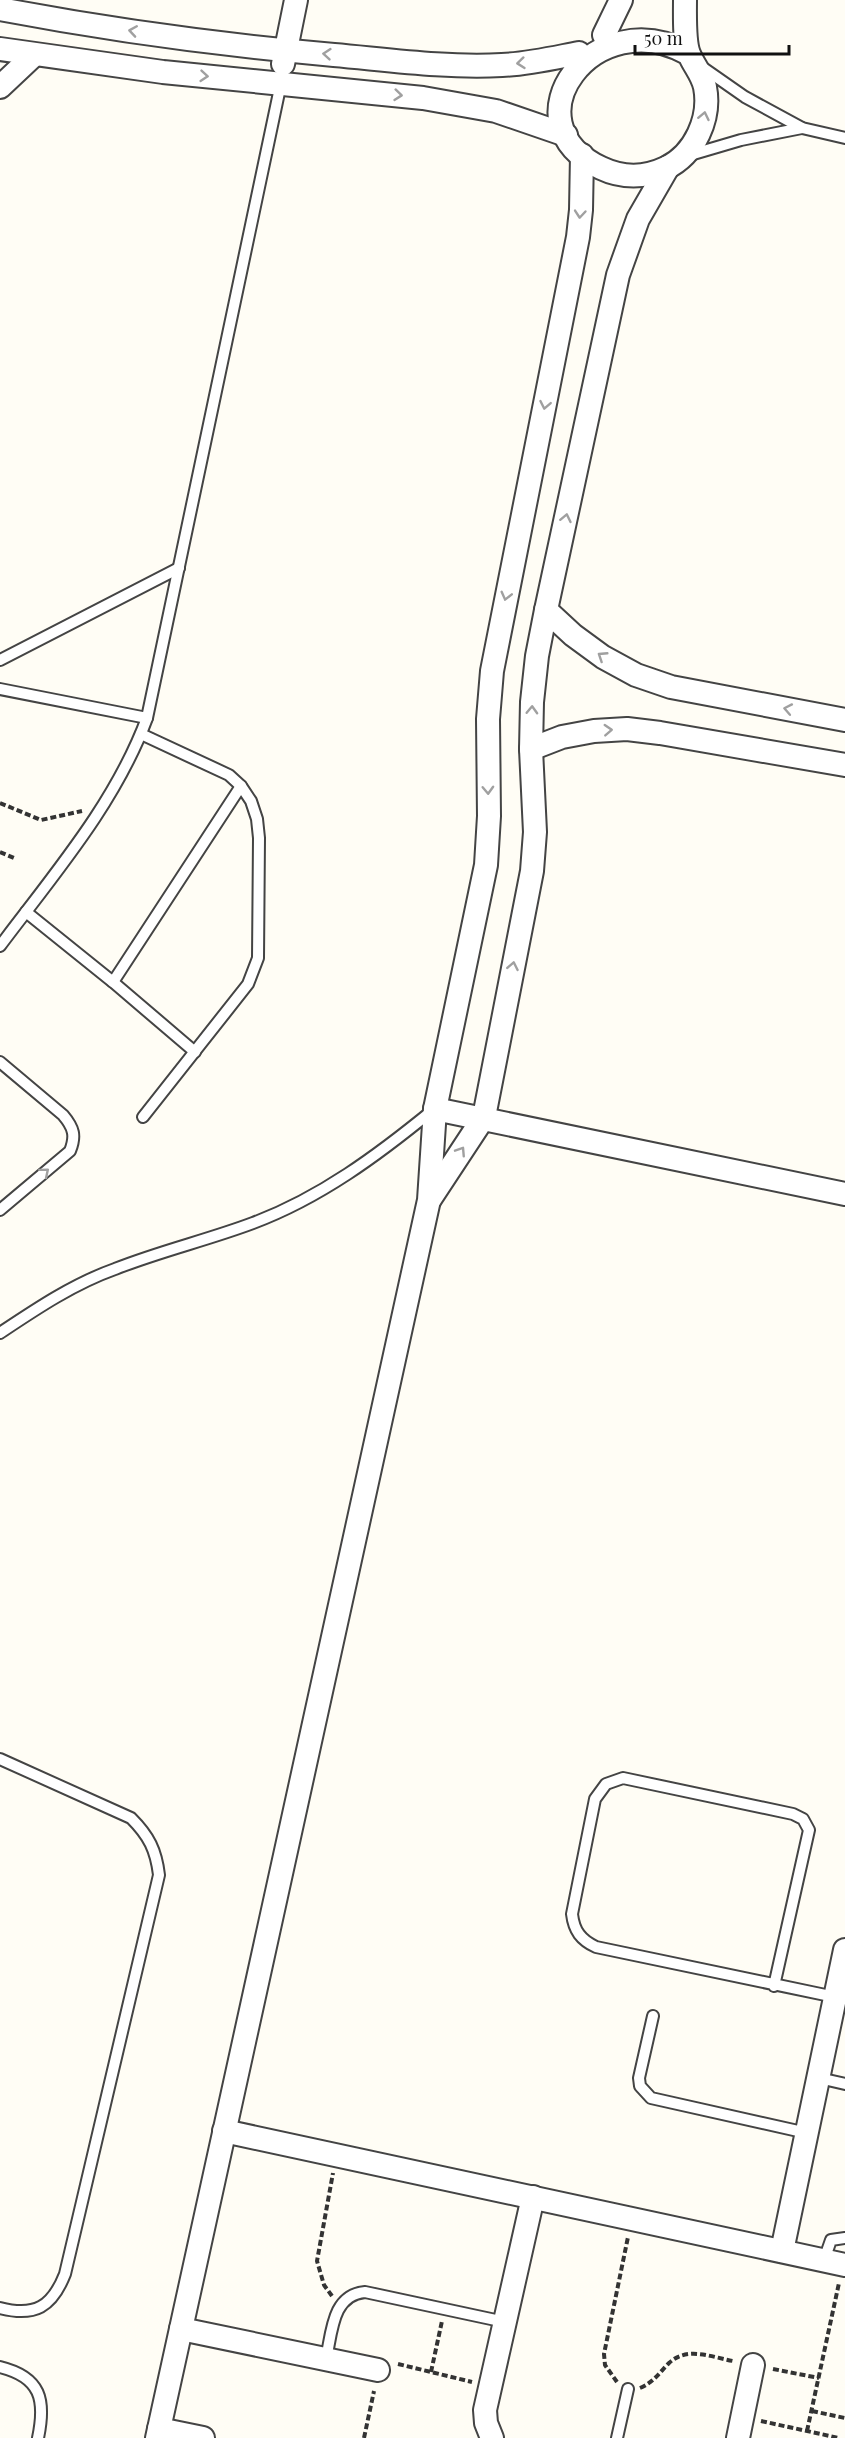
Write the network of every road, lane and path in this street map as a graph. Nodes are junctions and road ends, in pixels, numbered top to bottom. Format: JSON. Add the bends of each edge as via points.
{"nodes":[{"id":1,"x":296,"y":0,"type":"edge"},
{"id":2,"x":621,"y":0,"type":"edge"},
{"id":3,"x":685,"y":0,"type":"edge"},
{"id":4,"x":0,"y":9,"type":"edge"},
{"id":5,"x":604,"y":35,"type":"junction"},
{"id":6,"x":0,"y":49,"type":"edge"},
{"id":7,"x":284,"y":50,"type":"junction"},
{"id":8,"x":579,"y":53,"type":"junction"},
{"id":9,"x":34,"y":55,"type":"junction"},
{"id":10,"x":691,"y":57,"type":"junction"},
{"id":11,"x":281,"y":83,"type":"junction"},
{"id":12,"x":0,"y":87,"type":"edge"},
{"id":13,"x":802,"y":128,"type":"junction"},
{"id":14,"x":566,"y":135,"type":"junction"},
{"id":15,"x":845,"y":138,"type":"edge"},
{"id":16,"x":582,"y":155,"type":"junction"},
{"id":17,"x":674,"y":163,"type":"junction"},
{"id":18,"x":179,"y":568,"type":"junction"},
{"id":19,"x":546,"y":610,"type":"junction"},
{"id":20,"x":0,"y":660,"type":"edge"},
{"id":21,"x":0,"y":689,"type":"edge"},
{"id":22,"x":147,"y":718,"type":"junction"},
{"id":23,"x":845,"y":720,"type":"edge"},
{"id":24,"x":141,"y":734,"type":"junction"},
{"id":25,"x":531,"y":749,"type":"junction"},
{"id":26,"x":845,"y":765,"type":"edge"},
{"id":27,"x":241,"y":786,"type":"junction"},
{"id":28,"x":0,"y":803,"type":"edge"},
{"id":29,"x":102,"y":806,"type":"junction"},
{"id":30,"x":0,"y":852,"type":"edge"},
{"id":31,"x":14,"y":858,"type":"dead end"},
{"id":32,"x":26,"y":912,"type":"junction"},
{"id":33,"x":0,"y":946,"type":"edge"},
{"id":34,"x":113,"y":982,"type":"junction"},
{"id":35,"x":195,"y":1052,"type":"junction"},
{"id":36,"x":0,"y":1062,"type":"edge"},
{"id":37,"x":435,"y":1109,"type":"junction"},
{"id":38,"x":143,"y":1117,"type":"dead end"},
{"id":39,"x":484,"y":1117,"type":"junction"},
{"id":40,"x":845,"y":1194,"type":"edge"},
{"id":41,"x":429,"y":1200,"type":"junction"},
{"id":42,"x":0,"y":1210,"type":"edge"},
{"id":43,"x":0,"y":1334,"type":"edge"},
{"id":44,"x":0,"y":1759,"type":"edge"},
{"id":45,"x":845,"y":1950,"type":"edge"},
{"id":46,"x":774,"y":1986,"type":"junction"},
{"id":47,"x":835,"y":1997,"type":"junction"},
{"id":48,"x":653,"y":2016,"type":"dead end"},
{"id":49,"x":819,"y":2078,"type":"junction"},
{"id":50,"x":845,"y":2084,"type":"edge"},
{"id":51,"x":224,"y":2131,"type":"junction"},
{"id":52,"x":807,"y":2133,"type":"junction"},
{"id":53,"x":336,"y":2155,"type":"junction"},
{"id":54,"x":533,"y":2197,"type":"junction"},
{"id":55,"x":632,"y":2219,"type":"junction"},
{"id":56,"x":845,"y":2238,"type":"edge"},
{"id":57,"x":782,"y":2251,"type":"junction"},
{"id":58,"x":837,"y":2263,"type":"edge"},
{"id":59,"x":340,"y":2304,"type":"junction"},
{"id":60,"x":0,"y":2308,"type":"edge"},
{"id":61,"x":445,"y":2309,"type":"junction"},
{"id":62,"x":505,"y":2322,"type":"junction"},
{"id":63,"x":181,"y":2329,"type":"junction"},
{"id":64,"x":326,"y":2359,"type":"junction"},
{"id":65,"x":753,"y":2365,"type":"junction"},
{"id":66,"x":0,"y":2367,"type":"edge"},
{"id":67,"x":378,"y":2370,"type":"junction"},
{"id":68,"x":430,"y":2373,"type":"junction"},
{"id":69,"x":819,"y":2378,"type":"junction"},
{"id":70,"x":491,"y":2386,"type":"junction"},
{"id":71,"x":628,"y":2388,"type":"junction"},
{"id":72,"x":812,"y":2412,"type":"junction"},
{"id":73,"x":845,"y":2418,"type":"edge"},
{"id":74,"x":740,"y":2428,"type":"edge"},
{"id":75,"x":807,"y":2431,"type":"junction"},
{"id":76,"x":158,"y":2433,"type":"edge"},
{"id":77,"x":38,"y":2438,"type":"edge"},
{"id":78,"x":203,"y":2438,"type":"edge"},
{"id":79,"x":364,"y":2438,"type":"edge"},
{"id":80,"x":492,"y":2438,"type":"edge"},
{"id":81,"x":617,"y":2438,"type":"edge"},
{"id":82,"x":839,"y":2438,"type":"edge"}],
"edges":[{"from":1,"to":7,"type":"street"},
{"from":2,"to":5,"type":"street"},
{"from":3,"to":10,"type":"street"},
{"from":7,"to":4,"type":"street","one_way":true,"via":[[165,36]]},
{"from":5,"to":8,"type":"street"},
{"from":5,"to":10,"type":"street","via":[[619,30],[650,31],[664,36]]},
{"from":6,"to":9,"type":"street"},
{"from":8,"to":7,"type":"street","one_way":true,"via":[[531,62],[465,66]]},
{"from":7,"to":11,"type":"street"},
{"from":8,"to":14,"type":"street","via":[[562,83],[560,100]]},
{"from":9,"to":11,"type":"street","one_way":true},
{"from":9,"to":12,"type":"street"},
{"from":10,"to":13,"type":"lane","via":[[745,98]]},
{"from":17,"to":10,"type":"street","one_way":true,"via":[[695,140],[705,118],[705,87]]},
{"from":11,"to":14,"type":"street","one_way":true,"via":[[460,103]]},
{"from":11,"to":18,"type":"lane"},
{"from":13,"to":15,"type":"lane"},
{"from":13,"to":17,"type":"lane","via":[[741,140]]},
{"from":14,"to":16,"type":"street"},
{"from":16,"to":17,"type":"street","via":[[601,168],[623,175],[638,176]]},
{"from":16,"to":37,"type":"street","one_way":true,"via":[[578,237],[492,671],[486,865]]},
{"from":19,"to":17,"type":"street","one_way":true,"via":[[618,275],[638,219]]},
{"from":18,"to":20,"type":"lane"},
{"from":18,"to":22,"type":"lane"},
{"from":23,"to":19,"type":"street","one_way":true,"via":[[671,687],[636,675],[603,657]]},
{"from":25,"to":19,"type":"street","one_way":true,"via":[[537,656]]},
{"from":21,"to":22,"type":"lane"},
{"from":22,"to":24,"type":"lane"},
{"from":24,"to":27,"type":"lane","via":[[229,774]]},
{"from":24,"to":29,"type":"lane"},
{"from":25,"to":26,"type":"street","one_way":true,"via":[[573,735],[627,729]]},
{"from":39,"to":25,"type":"street","one_way":true,"via":[[532,872],[535,832]]},
{"from":27,"to":34,"type":"lane"},
{"from":27,"to":35,"type":"lane","via":[[257,819],[258,958],[248,984]]},
{"from":28,"to":29,"type":"path","via":[[41,820]]},
{"from":29,"to":32,"type":"lane"},
{"from":30,"to":31,"type":"path"},
{"from":32,"to":33,"type":"lane"},
{"from":32,"to":34,"type":"lane"},
{"from":34,"to":35,"type":"lane"},
{"from":35,"to":38,"type":"lane"},
{"from":42,"to":36,"type":"lane","one_way":true,"via":[[70,1151],[75,1139],[72,1126],[63,1115]]},
{"from":37,"to":39,"type":"street"},
{"from":37,"to":41,"type":"street"},
{"from":37,"to":43,"type":"lane","via":[[378,1154],[318,1193],[254,1223],[112,1269],[43,1304]]},
{"from":39,"to":40,"type":"street"},
{"from":41,"to":39,"type":"street","one_way":true},
{"from":41,"to":51,"type":"street"},
{"from":44,"to":60,"type":"lane","via":[[131,1818],[147,1834],[156,1853],[159,1875],[65,2274],[57,2292],[42,2306],[24,2312]]},
{"from":45,"to":47,"type":"street"},
{"from":46,"to":46,"type":"lane","via":[[596,1947],[578,1935],[572,1914],[595,1799],[606,1784],[623,1778],[803,1819],[809,1830]]},
{"from":46,"to":47,"type":"lane"},
{"from":47,"to":49,"type":"street"},
{"from":48,"to":52,"type":"lane","via":[[639,2078],[640,2086],[651,2098]]},
{"from":49,"to":50,"type":"lane"},
{"from":49,"to":52,"type":"street"},
{"from":51,"to":53,"type":"street"},
{"from":51,"to":63,"type":"street"},
{"from":52,"to":57,"type":"street"},
{"from":53,"to":54,"type":"street"},
{"from":53,"to":59,"type":"path","via":[[317,2261],[324,2285]]},
{"from":54,"to":55,"type":"street"},
{"from":54,"to":62,"type":"street"},
{"from":55,"to":57,"type":"street"},
{"from":55,"to":71,"type":"path","via":[[604,2354],[610,2375]]},
{"from":56,"to":58,"type":"lane","via":[[831,2240]]},
{"from":57,"to":58,"type":"street"},
{"from":58,"to":69,"type":"path"},
{"from":59,"to":61,"type":"lane","via":[[355,2293],[365,2292]]},
{"from":59,"to":64,"type":"lane"},
{"from":61,"to":62,"type":"lane"},
{"from":61,"to":68,"type":"path"},
{"from":62,"to":70,"type":"street"},
{"from":63,"to":64,"type":"street"},
{"from":63,"to":76,"type":"street"},
{"from":64,"to":67,"type":"street"},
{"from":65,"to":69,"type":"path"},
{"from":65,"to":71,"type":"path","via":[[688,2352],[668,2364],[652,2383]]},
{"from":65,"to":74,"type":"street"},
{"from":66,"to":77,"type":"lane","via":[[24,2376],[35,2387],[42,2401],[43,2417]]},
{"from":67,"to":68,"type":"path","via":[[393,2363]]},
{"from":67,"to":79,"type":"path"},
{"from":68,"to":70,"type":"path"},
{"from":69,"to":72,"type":"path"},
{"from":70,"to":80,"type":"street","via":[[485,2410]]},
{"from":71,"to":81,"type":"lane"},
{"from":72,"to":73,"type":"path"},
{"from":72,"to":75,"type":"path"},
{"from":74,"to":75,"type":"path"},
{"from":75,"to":82,"type":"path"},
{"from":76,"to":78,"type":"street"}]}
